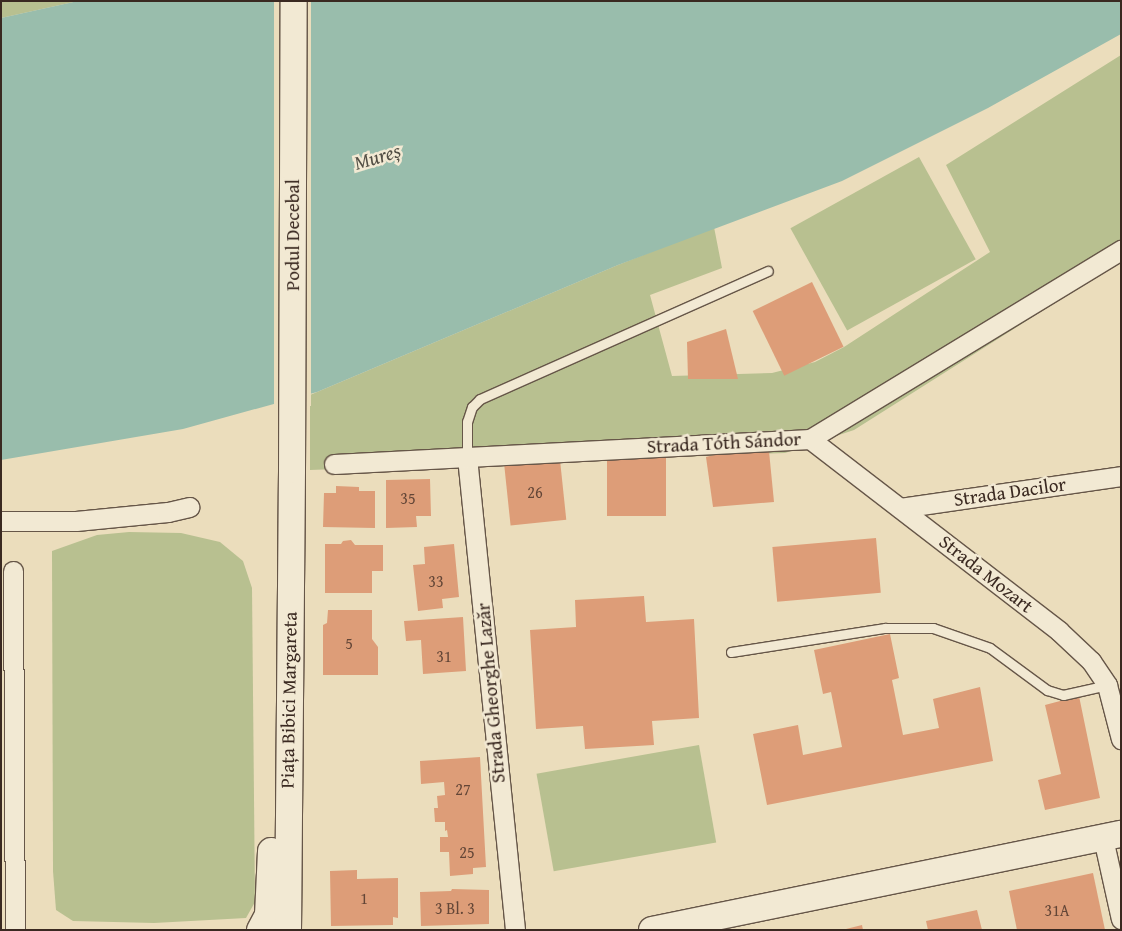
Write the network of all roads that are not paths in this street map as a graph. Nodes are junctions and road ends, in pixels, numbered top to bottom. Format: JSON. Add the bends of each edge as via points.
{"nodes":[{"id":1,"x":294,"y":1,"type":"edge"},
{"id":2,"x":1121,"y":250,"type":"edge"},
{"id":3,"x":768,"y":271,"type":"dead end"},
{"id":4,"x":810,"y":439,"type":"junction"},
{"id":5,"x":467,"y":456,"type":"junction"},
{"id":6,"x":334,"y":464,"type":"dead end"},
{"id":7,"x":292,"y":470,"type":"joint"},
{"id":8,"x":1121,"y":476,"type":"edge"},
{"id":9,"x":189,"y":507,"type":"dead end"},
{"id":10,"x":900,"y":508,"type":"junction"},
{"id":11,"x":1,"y":521,"type":"edge"},
{"id":12,"x":12,"y":572,"type":"dead end"},
{"id":13,"x":730,"y":652,"type":"dead end"},
{"id":14,"x":1107,"y":685,"type":"junction"},
{"id":15,"x":1121,"y":739,"type":"edge"},
{"id":16,"x":288,"y":796,"type":"junction"},
{"id":17,"x":1112,"y":836,"type":"edge"},
{"id":18,"x":1121,"y":919,"type":"edge"},
{"id":19,"x":15,"y":930,"type":"edge"},
{"id":20,"x":260,"y":930,"type":"edge"},
{"id":21,"x":288,"y":930,"type":"edge"},
{"id":22,"x":515,"y":930,"type":"edge"},
{"id":23,"x":652,"y":930,"type":"edge"}],
"edges":[{"from":1,"to":7,"type":"main road","name":"Podul Decebal"},
{"from":2,"to":4,"type":"street","name":"Strada Tóth Sándor"},
{"from":3,"to":5,"type":"lane","via":[[480,399],[472,407],[467,422]]},
{"from":4,"to":5,"type":"street","name":"Strada Tóth Sándor"},
{"from":4,"to":10,"type":"street","name":"Strada Mozart"},
{"from":5,"to":6,"type":"street","name":"Strada Tóth Sándor"},
{"from":5,"to":22,"type":"street","name":"Strada Gheorghe Lazăr"},
{"from":7,"to":16,"type":"main road","name":"Piața Bibici Margareta"},
{"from":8,"to":10,"type":"street","name":"Strada Dacilor"},
{"from":9,"to":11,"type":"street","via":[[76,521]]},
{"from":10,"to":14,"type":"street","name":"Strada Mozart","via":[[1059,631],[1091,661]]},
{"from":12,"to":19,"type":"street"},
{"from":13,"to":14,"type":"lane","via":[[885,628],[933,628],[990,648],[1047,690],[1063,695]]},
{"from":14,"to":15,"type":"street","name":"Strada Mozart"},
{"from":16,"to":20,"type":"main road","via":[[275,822],[268,915]]},
{"from":16,"to":21,"type":"main road","name":"Piața Bibici Margareta"},
{"from":17,"to":18,"type":"street"},
{"from":17,"to":23,"type":"main road"}]}
